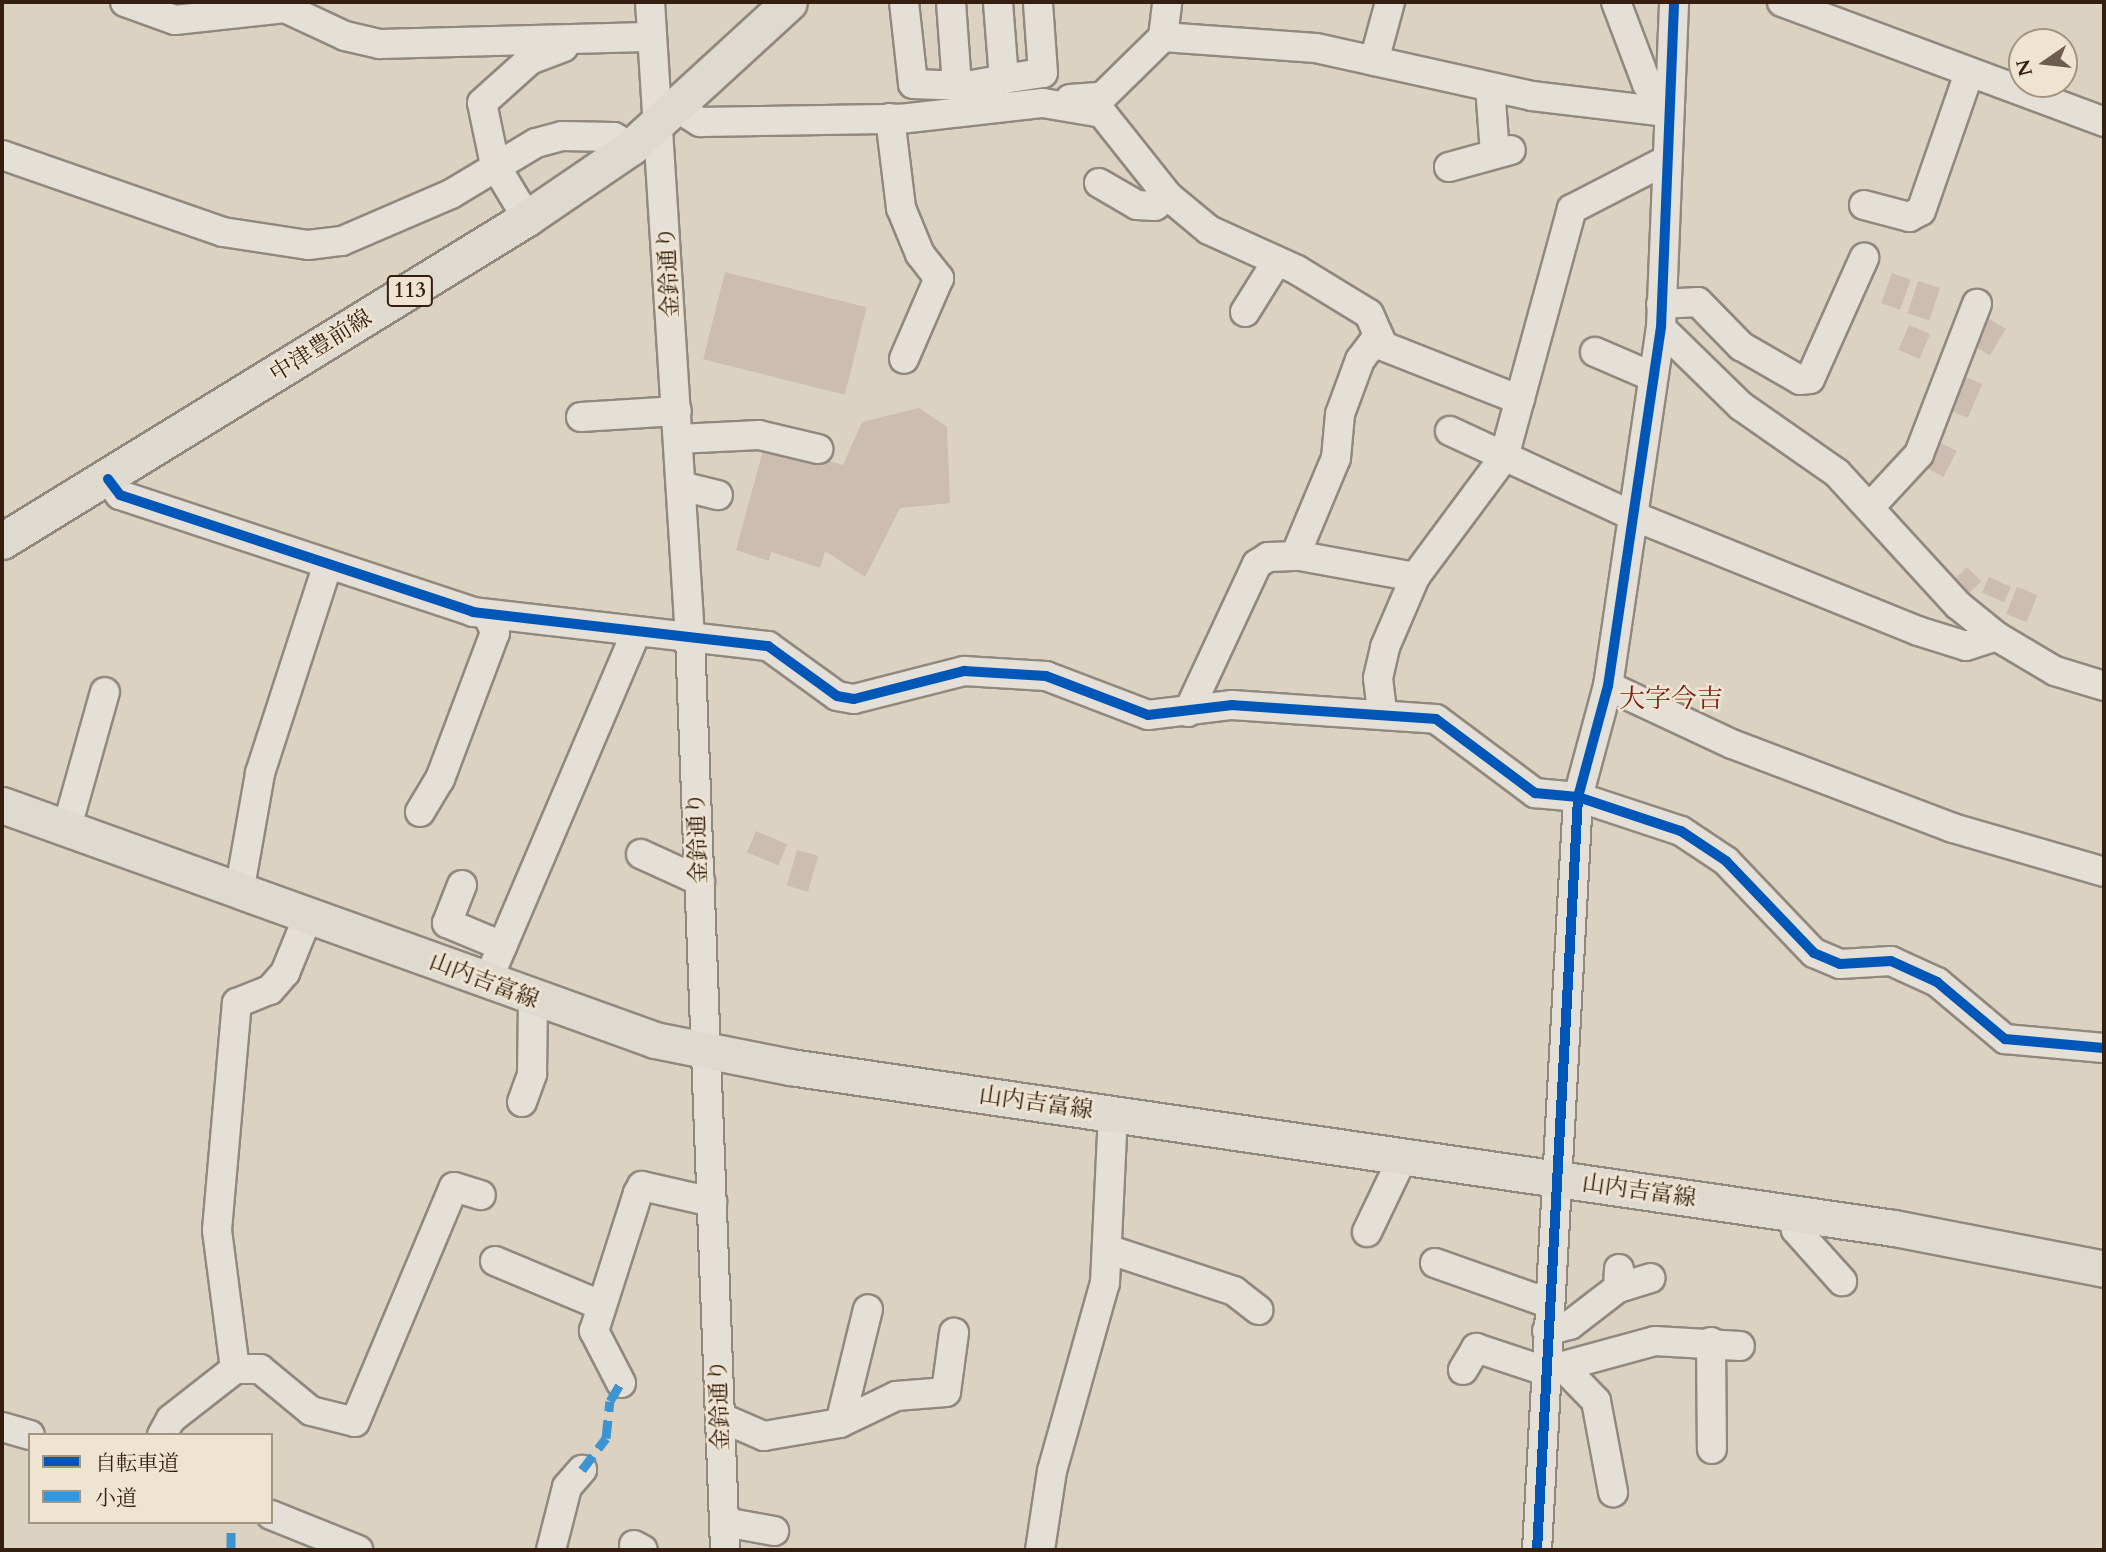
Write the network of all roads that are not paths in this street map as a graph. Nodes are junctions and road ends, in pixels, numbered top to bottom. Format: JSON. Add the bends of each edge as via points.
{"nodes":[{"id":1,"x":125,"y":2,"type":"edge"},
{"id":2,"x":650,"y":2,"type":"edge"},
{"id":3,"x":789,"y":2,"type":"edge"},
{"id":4,"x":904,"y":2,"type":"edge"},
{"id":5,"x":951,"y":2,"type":"edge"},
{"id":6,"x":998,"y":2,"type":"edge"},
{"id":7,"x":1169,"y":2,"type":"edge"},
{"id":8,"x":1390,"y":2,"type":"edge"},
{"id":9,"x":1616,"y":2,"type":"edge"},
{"id":10,"x":1674,"y":2,"type":"edge"},
{"id":11,"x":1785,"y":2,"type":"edge"},
{"id":12,"x":1038,"y":3,"type":"edge"},
{"id":13,"x":649,"y":37,"type":"junction"},
{"id":14,"x":1163,"y":37,"type":"junction"},
{"id":15,"x":563,"y":39,"type":"junction"},
{"id":16,"x":1374,"y":61,"type":"junction"},
{"id":17,"x":1968,"y":76,"type":"junction"},
{"id":18,"x":1004,"y":79,"type":"junction"},
{"id":19,"x":1490,"y":87,"type":"junction"},
{"id":20,"x":964,"y":94,"type":"junction"},
{"id":21,"x":1043,"y":103,"type":"junction"},
{"id":22,"x":1667,"y":111,"type":"junction"},
{"id":23,"x":890,"y":118,"type":"junction"},
{"id":24,"x":2104,"y":121,"type":"edge"},
{"id":25,"x":656,"y":128,"type":"junction"},
{"id":26,"x":2,"y":155,"type":"edge"},
{"id":27,"x":1665,"y":161,"type":"junction"},
{"id":28,"x":495,"y":165,"type":"junction"},
{"id":29,"x":1449,"y":167,"type":"dead end"},
{"id":30,"x":1099,"y":183,"type":"dead end"},
{"id":31,"x":1168,"y":196,"type":"junction"},
{"id":32,"x":1864,"y":205,"type":"dead end"},
{"id":33,"x":527,"y":218,"type":"junction"},
{"id":34,"x":1864,"y":258,"type":"dead end"},
{"id":35,"x":1277,"y":261,"type":"junction"},
{"id":36,"x":1977,"y":304,"type":"dead end"},
{"id":37,"x":1245,"y":312,"type":"dead end"},
{"id":38,"x":1661,"y":316,"type":"junction"},
{"id":39,"x":1378,"y":336,"type":"junction"},
{"id":40,"x":1595,"y":352,"type":"dead end"},
{"id":41,"x":904,"y":359,"type":"dead end"},
{"id":42,"x":1653,"y":377,"type":"junction"},
{"id":43,"x":1520,"y":400,"type":"junction"},
{"id":44,"x":677,"y":411,"type":"junction"},
{"id":45,"x":581,"y":417,"type":"dead end"},
{"id":46,"x":1450,"y":431,"type":"dead end"},
{"id":47,"x":678,"y":439,"type":"junction"},
{"id":48,"x":818,"y":449,"type":"dead end"},
{"id":49,"x":1503,"y":457,"type":"junction"},
{"id":50,"x":108,"y":479,"type":"junction"},
{"id":51,"x":681,"y":486,"type":"junction"},
{"id":52,"x":718,"y":495,"type":"dead end"},
{"id":53,"x":1870,"y":507,"type":"junction"},
{"id":54,"x":1631,"y":515,"type":"junction"},
{"id":55,"x":2,"y":541,"type":"edge"},
{"id":56,"x":1295,"y":556,"type":"junction"},
{"id":57,"x":327,"y":567,"type":"junction"},
{"id":58,"x":1415,"y":577,"type":"junction"},
{"id":59,"x":488,"y":615,"type":"junction"},
{"id":60,"x":636,"y":632,"type":"junction"},
{"id":61,"x":1996,"y":636,"type":"junction"},
{"id":62,"x":690,"y":637,"type":"junction"},
{"id":63,"x":1608,"y":686,"type":"junction"},
{"id":64,"x":2104,"y":686,"type":"edge"},
{"id":65,"x":105,"y":692,"type":"dead end"},
{"id":66,"x":1188,"y":712,"type":"junction"},
{"id":67,"x":1382,"y":712,"type":"junction"},
{"id":68,"x":1578,"y":797,"type":"junction"},
{"id":69,"x":2,"y":805,"type":"edge"},
{"id":70,"x":420,"y":812,"type":"dead end"},
{"id":71,"x":67,"y":827,"type":"junction"},
{"id":72,"x":641,"y":854,"type":"dead end"},
{"id":73,"x":2104,"y":872,"type":"edge"},
{"id":74,"x":700,"y":881,"type":"junction"},
{"id":75,"x":462,"y":885,"type":"dead end"},
{"id":76,"x":240,"y":887,"type":"junction"},
{"id":77,"x":309,"y":914,"type":"junction"},
{"id":78,"x":502,"y":946,"type":"junction"},
{"id":79,"x":487,"y":982,"type":"junction"},
{"id":80,"x":533,"y":1000,"type":"junction"},
{"id":81,"x":2104,"y":1048,"type":"edge"},
{"id":82,"x":706,"y":1051,"type":"junction"},
{"id":83,"x":522,"y":1102,"type":"dead end"},
{"id":84,"x":1113,"y":1114,"type":"junction"},
{"id":85,"x":1403,"y":1157,"type":"junction"},
{"id":86,"x":1553,"y":1179,"type":"junction"},
{"id":87,"x":481,"y":1195,"type":"dead end"},
{"id":88,"x":712,"y":1202,"type":"junction"},
{"id":89,"x":1792,"y":1213,"type":"junction"},
{"id":90,"x":1367,"y":1232,"type":"dead end"},
{"id":91,"x":1107,"y":1249,"type":"junction"},
{"id":92,"x":495,"y":1261,"type":"dead end"},
{"id":93,"x":1435,"y":1263,"type":"dead end"},
{"id":94,"x":2104,"y":1269,"type":"edge"},
{"id":95,"x":1651,"y":1278,"type":"dead end"},
{"id":96,"x":1842,"y":1281,"type":"dead end"},
{"id":97,"x":1548,"y":1303,"type":"junction"},
{"id":98,"x":600,"y":1305,"type":"junction"},
{"id":99,"x":868,"y":1309,"type":"dead end"},
{"id":100,"x":1258,"y":1310,"type":"dead end"},
{"id":101,"x":1547,"y":1331,"type":"junction"},
{"id":102,"x":954,"y":1333,"type":"dead end"},
{"id":103,"x":1711,"y":1342,"type":"junction"},
{"id":104,"x":1740,"y":1346,"type":"dead end"},
{"id":105,"x":235,"y":1369,"type":"junction"},
{"id":106,"x":1464,"y":1370,"type":"dead end"},
{"id":107,"x":1555,"y":1370,"type":"junction"},
{"id":108,"x":621,"y":1383,"type":"dead end"},
{"id":109,"x":720,"y":1417,"type":"junction"},
{"id":110,"x":840,"y":1423,"type":"junction"},
{"id":111,"x":2,"y":1427,"type":"edge"},
{"id":112,"x":163,"y":1433,"type":"edge"},
{"id":113,"x":28,"y":1434,"type":"edge"},
{"id":114,"x":1712,"y":1449,"type":"dead end"},
{"id":115,"x":582,"y":1470,"type":"dead end"},
{"id":116,"x":1613,"y":1492,"type":"dead end"},
{"id":117,"x":273,"y":1516,"type":"edge"},
{"id":118,"x":724,"y":1522,"type":"junction"},
{"id":119,"x":775,"y":1531,"type":"dead end"},
{"id":120,"x":358,"y":1550,"type":"edge"},
{"id":121,"x":551,"y":1550,"type":"edge"},
{"id":122,"x":725,"y":1550,"type":"edge"},
{"id":123,"x":1040,"y":1550,"type":"edge"},
{"id":124,"x":1537,"y":1550,"type":"edge"}],
"edges":[{"from":1,"to":15,"type":"street","via":[[175,20],[285,8],[345,37],[380,44]]},
{"from":2,"to":13,"type":"street","name":"金鈴通り"},
{"from":3,"to":25,"type":"main road","name":"中津豊前線","number":"113"},
{"from":4,"to":20,"type":"street","via":[[913,84]]},
{"from":5,"to":20,"type":"street"},
{"from":6,"to":18,"type":"street"},
{"from":7,"to":14,"type":"street"},
{"from":8,"to":16,"type":"street"},
{"from":9,"to":22,"type":"street","via":[[1647,84]]},
{"from":10,"to":22,"type":"street"},
{"from":11,"to":17,"type":"street"},
{"from":12,"to":18,"type":"street","via":[[1043,73]]},
{"from":13,"to":15,"type":"street"},
{"from":13,"to":25,"type":"street","name":"金鈴通り"},
{"from":14,"to":16,"type":"street","via":[[1276,43]]},
{"from":14,"to":21,"type":"street","via":[[1102,97]]},
{"from":15,"to":28,"type":"street","via":[[565,50],[530,60],[482,103]]},
{"from":16,"to":19,"type":"street"},
{"from":17,"to":24,"type":"street"},
{"from":17,"to":32,"type":"street","via":[[1922,211],[1909,217]]},
{"from":18,"to":20,"type":"street"},
{"from":19,"to":22,"type":"street"},
{"from":19,"to":29,"type":"street","via":[[1503,152]]},
{"from":20,"to":21,"type":"street"},
{"from":20,"to":23,"type":"street"},
{"from":21,"to":31,"type":"street","via":[[1102,113]]},
{"from":22,"to":27,"type":"street"},
{"from":23,"to":25,"type":"street","via":[[700,122]]},
{"from":23,"to":41,"type":"street","via":[[901,208],[920,254],[939,278]]},
{"from":25,"to":28,"type":"street","via":[[614,137],[562,135]]},
{"from":25,"to":33,"type":"main road","name":"中津豊前線","number":"113"},
{"from":25,"to":44,"type":"street","name":"金鈴通り"},
{"from":26,"to":28,"type":"street","via":[[223,232],[308,245],[342,241],[451,194]]},
{"from":27,"to":38,"type":"street"},
{"from":27,"to":43,"type":"street","via":[[1572,209]]},
{"from":28,"to":33,"type":"street"},
{"from":30,"to":31,"type":"street","via":[[1137,205],[1155,206]]},
{"from":31,"to":35,"type":"street","via":[[1209,230]]},
{"from":33,"to":50,"type":"main road","name":"中津豊前線","number":"113"},
{"from":34,"to":38,"type":"street","via":[[1810,379],[1800,380],[1741,346],[1698,302]]},
{"from":35,"to":37,"type":"street"},
{"from":35,"to":39,"type":"street","via":[[1369,314]]},
{"from":36,"to":53,"type":"street","via":[[1919,454]]},
{"from":38,"to":42,"type":"street"},
{"from":38,"to":53,"type":"street","via":[[1700,372],[1837,473]]},
{"from":39,"to":43,"type":"street","via":[[1383,346]]},
{"from":39,"to":56,"type":"street","via":[[1360,360],[1344,403],[1336,458]]},
{"from":40,"to":42,"type":"street"},
{"from":42,"to":54,"type":"street"},
{"from":43,"to":49,"type":"street"},
{"from":44,"to":45,"type":"street"},
{"from":44,"to":47,"type":"street","name":"金鈴通り"},
{"from":46,"to":49,"type":"street"},
{"from":47,"to":48,"type":"street","via":[[759,435]]},
{"from":47,"to":51,"type":"street","name":"金鈴通り"},
{"from":49,"to":54,"type":"street"},
{"from":49,"to":58,"type":"street"},
{"from":50,"to":55,"type":"main road","name":"中津豊前線","number":"113"},
{"from":50,"to":57,"type":"street","via":[[120,495]]},
{"from":51,"to":52,"type":"street"},
{"from":51,"to":62,"type":"street","name":"金鈴通り"},
{"from":53,"to":61,"type":"street","via":[[1958,605]]},
{"from":54,"to":61,"type":"street","via":[[1918,631],[1966,646]]},
{"from":54,"to":63,"type":"street"},
{"from":56,"to":58,"type":"street"},
{"from":56,"to":66,"type":"street","via":[[1268,556],[1257,564]]},
{"from":57,"to":59,"type":"street"},
{"from":57,"to":76,"type":"street","via":[[260,773]]},
{"from":58,"to":67,"type":"street","via":[[1385,647],[1378,678]]},
{"from":59,"to":60,"type":"street"},
{"from":59,"to":70,"type":"street","via":[[495,633],[440,779]]},
{"from":60,"to":62,"type":"street"},
{"from":60,"to":78,"type":"street"},
{"from":61,"to":64,"type":"street","via":[[2055,671]]},
{"from":62,"to":66,"type":"street","via":[[768,646],[825,690],[854,699],[974,671],[1068,681],[1131,712]]},
{"from":62,"to":74,"type":"street","name":"金鈴通り"},
{"from":63,"to":68,"type":"street"},
{"from":63,"to":73,"type":"street","via":[[1732,744],[1928,818]]},
{"from":65,"to":71,"type":"street"},
{"from":66,"to":67,"type":"street","via":[[1232,705],[1333,715]]},
{"from":67,"to":68,"type":"street","via":[[1436,719],[1535,793]]},
{"from":68,"to":81,"type":"street","via":[[1681,831],[1726,861],[1814,953],[1840,964],[1891,961],[1914,971],[1937,982],[2005,1039]]},
{"from":68,"to":86,"type":"street"},
{"from":69,"to":71,"type":"main road","name":"山内吉富線"},
{"from":71,"to":76,"type":"main road","name":"山内吉富線"},
{"from":72,"to":74,"type":"street"},
{"from":74,"to":82,"type":"street","name":"金鈴通り"},
{"from":75,"to":78,"type":"street","via":[[447,923]]},
{"from":76,"to":77,"type":"main road","name":"山内吉富線"},
{"from":77,"to":79,"type":"main road","name":"山内吉富線"},
{"from":77,"to":105,"type":"street","via":[[285,973],[270,990],[237,1003],[217,1230]]},
{"from":78,"to":79,"type":"street"},
{"from":79,"to":80,"type":"main road","name":"山内吉富線"},
{"from":80,"to":82,"type":"main road","name":"山内吉富線"},
{"from":80,"to":83,"type":"street","via":[[532,1074]]},
{"from":82,"to":84,"type":"main road","name":"山内吉富線"},
{"from":82,"to":88,"type":"street","name":"金鈴通り"},
{"from":84,"to":85,"type":"main road","name":"山内吉富線"},
{"from":84,"to":91,"type":"street"},
{"from":85,"to":86,"type":"main road","name":"山内吉富線"},
{"from":85,"to":90,"type":"street"},
{"from":86,"to":89,"type":"main road","name":"山内吉富線"},
{"from":86,"to":97,"type":"street"},
{"from":87,"to":105,"type":"street","via":[[454,1187],[355,1422],[311,1411],[260,1369]]},
{"from":88,"to":98,"type":"street","via":[[642,1186]]},
{"from":88,"to":109,"type":"street","name":"金鈴通り"},
{"from":89,"to":94,"type":"main road","name":"山内吉富線"},
{"from":89,"to":96,"type":"street","via":[[1796,1230]]},
{"from":91,"to":100,"type":"street","via":[[1234,1291]]},
{"from":91,"to":123,"type":"street","via":[[1105,1283],[1052,1471]]},
{"from":92,"to":98,"type":"street"},
{"from":93,"to":97,"type":"street"},
{"from":95,"to":101,"type":"street","via":[[1618,1279],[1570,1325]]},
{"from":97,"to":101,"type":"street"},
{"from":98,"to":108,"type":"street","via":[[597,1345]]},
{"from":99,"to":110,"type":"street"},
{"from":101,"to":107,"type":"street"},
{"from":102,"to":110,"type":"street","via":[[946,1392],[896,1396]]},
{"from":103,"to":104,"type":"street"},
{"from":103,"to":107,"type":"street","via":[[1655,1341]]},
{"from":103,"to":114,"type":"street"},
{"from":105,"to":112,"type":"street","via":[[171,1419]]},
{"from":106,"to":107,"type":"street","via":[[1476,1348]]},
{"from":107,"to":116,"type":"street","via":[[1597,1401]]},
{"from":107,"to":124,"type":"street"},
{"from":109,"to":110,"type":"street","via":[[764,1436]]},
{"from":109,"to":118,"type":"street","name":"金鈴通り"},
{"from":111,"to":113,"type":"street"},
{"from":115,"to":121,"type":"street","via":[[563,1497]]},
{"from":117,"to":120,"type":"street"},
{"from":118,"to":119,"type":"street"},
{"from":118,"to":122,"type":"street","name":"金鈴通り"}]}
